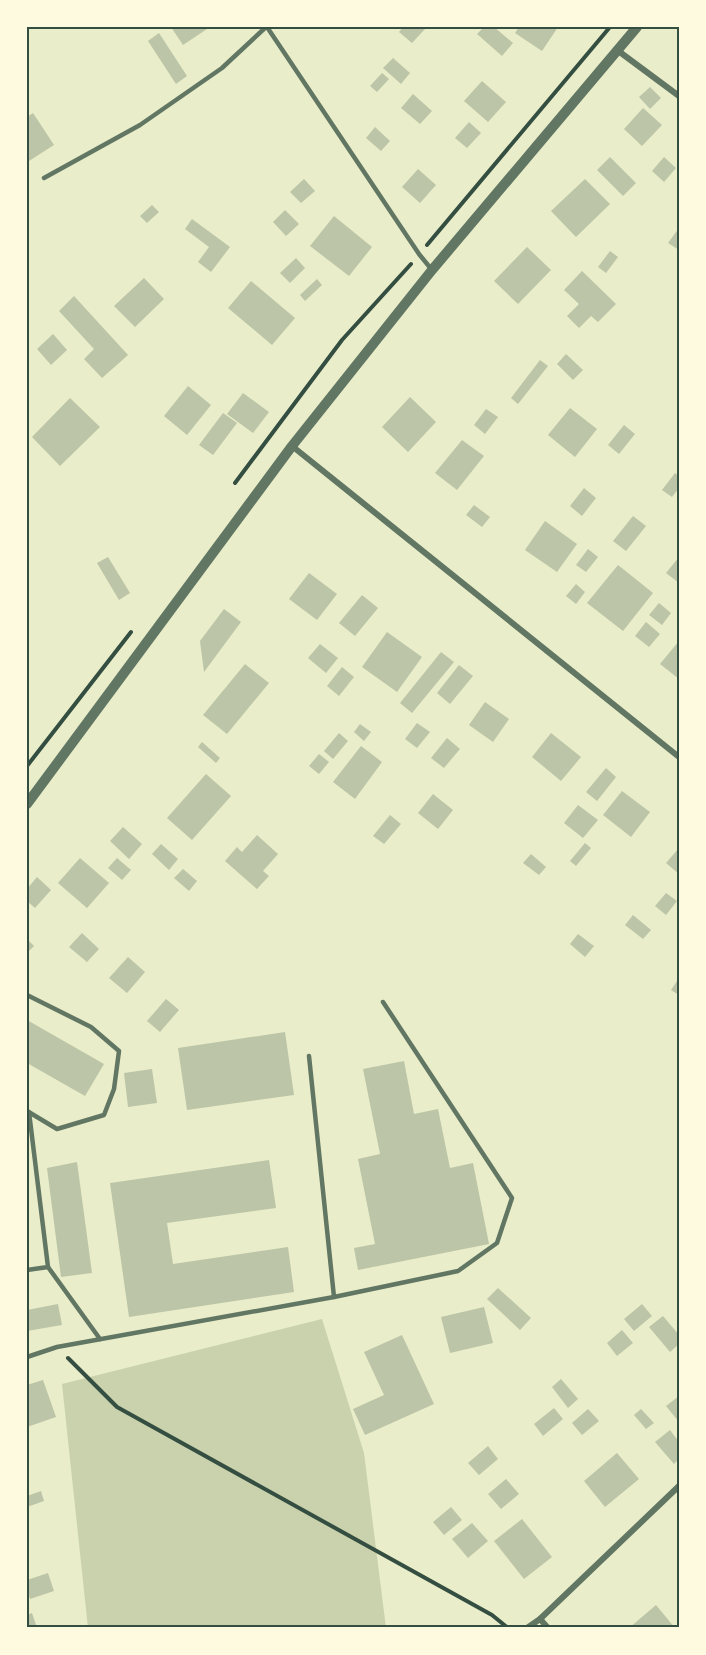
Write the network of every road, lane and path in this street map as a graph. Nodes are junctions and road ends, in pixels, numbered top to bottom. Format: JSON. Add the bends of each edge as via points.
{"nodes":[{"id":1,"x":266,"y":27,"type":"edge"},
{"id":2,"x":637,"y":27,"type":"edge"},
{"id":3,"x":616,"y":50,"type":"junction"},
{"id":4,"x":679,"y":96,"type":"edge"},
{"id":5,"x":44,"y":178,"type":"dead end"},
{"id":6,"x":432,"y":270,"type":"junction"},
{"id":7,"x":292,"y":446,"type":"junction"},
{"id":8,"x":134,"y":628,"type":"dead end"},
{"id":9,"x":679,"y":757,"type":"edge"},
{"id":10,"x":27,"y":766,"type":"edge"},
{"id":11,"x":27,"y":804,"type":"edge"},
{"id":12,"x":27,"y":995,"type":"edge"},
{"id":13,"x":383,"y":1002,"type":"dead end"},
{"id":14,"x":309,"y":1056,"type":"dead end"},
{"id":15,"x":28,"y":1111,"type":"edge"},
{"id":16,"x":48,"y":1267,"type":"junction"},
{"id":17,"x":27,"y":1270,"type":"edge"},
{"id":18,"x":334,"y":1297,"type":"junction"},
{"id":19,"x":100,"y":1339,"type":"junction"},
{"id":20,"x":57,"y":1347,"type":"junction"},
{"id":21,"x":27,"y":1357,"type":"edge"},
{"id":22,"x":679,"y":1486,"type":"edge"},
{"id":23,"x":540,"y":1619,"type":"junction"},
{"id":24,"x":508,"y":1628,"type":"edge"},
{"id":25,"x":526,"y":1628,"type":"edge"},
{"id":26,"x":548,"y":1628,"type":"edge"}],
"edges":[{"from":1,"to":5,"type":"lane","via":[[222,68],[140,125]]},
{"from":1,"to":6,"type":"lane"},
{"from":2,"to":3,"type":"street"},
{"from":3,"to":4,"type":"street"},
{"from":3,"to":6,"type":"street"},
{"from":6,"to":7,"type":"street"},
{"from":7,"to":9,"type":"street"},
{"from":7,"to":11,"type":"street"},
{"from":8,"to":10,"type":"path"},
{"from":12,"to":15,"type":"lane","via":[[91,1027],[119,1051],[114,1089],[104,1115],[57,1129]]},
{"from":13,"to":18,"type":"lane","via":[[512,1198],[497,1243],[458,1271]]},
{"from":14,"to":18,"type":"lane"},
{"from":15,"to":16,"type":"lane"},
{"from":16,"to":17,"type":"lane"},
{"from":16,"to":19,"type":"lane"},
{"from":18,"to":19,"type":"lane"},
{"from":19,"to":20,"type":"lane"},
{"from":20,"to":21,"type":"lane"},
{"from":20,"to":24,"type":"path","via":[[117,1407],[492,1615]]},
{"from":22,"to":23,"type":"street"},
{"from":23,"to":25,"type":"street"},
{"from":23,"to":26,"type":"street"}]}
